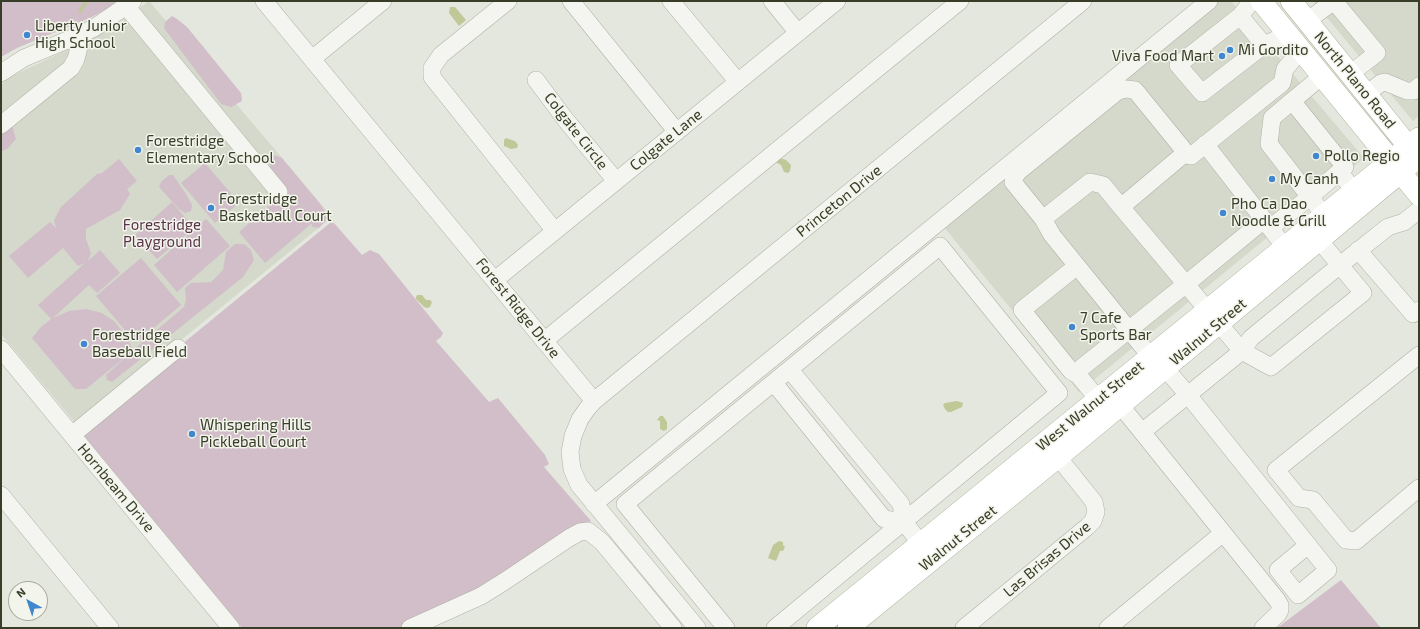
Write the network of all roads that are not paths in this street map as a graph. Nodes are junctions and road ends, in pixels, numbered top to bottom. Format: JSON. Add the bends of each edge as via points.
{"nodes":[{"id":1,"x":264,"y":1,"type":"edge"},
{"id":2,"x":383,"y":1,"type":"edge"},
{"id":3,"x":508,"y":1,"type":"edge"},
{"id":4,"x":571,"y":1,"type":"edge"},
{"id":5,"x":672,"y":1,"type":"edge"},
{"id":6,"x":772,"y":1,"type":"edge"},
{"id":7,"x":837,"y":1,"type":"edge"},
{"id":8,"x":960,"y":1,"type":"edge"},
{"id":9,"x":1084,"y":1,"type":"edge"},
{"id":10,"x":1209,"y":1,"type":"edge"},
{"id":11,"x":1252,"y":1,"type":"edge"},
{"id":12,"x":1261,"y":1,"type":"edge"},
{"id":13,"x":1268,"y":1,"type":"edge"},
{"id":14,"x":1291,"y":1,"type":"edge"},
{"id":15,"x":1334,"y":1,"type":"edge"},
{"id":16,"x":129,"y":4,"type":"edge"},
{"id":17,"x":1240,"y":16,"type":"junction"},
{"id":18,"x":1307,"y":21,"type":"junction"},
{"id":19,"x":798,"y":33,"type":"junction"},
{"id":20,"x":1288,"y":34,"type":"junction"},
{"id":21,"x":77,"y":36,"type":"junction"},
{"id":22,"x":1264,"y":45,"type":"junction"},
{"id":23,"x":1301,"y":50,"type":"junction"},
{"id":24,"x":312,"y":59,"type":"junction"},
{"id":25,"x":1,"y":73,"type":"edge"},
{"id":26,"x":1350,"y":74,"type":"junction"},
{"id":27,"x":1322,"y":76,"type":"junction"},
{"id":28,"x":536,"y":80,"type":"dead end"},
{"id":29,"x":738,"y":82,"type":"junction"},
{"id":30,"x":1419,"y":86,"type":"edge"},
{"id":31,"x":1366,"y":94,"type":"junction"},
{"id":32,"x":1292,"y":101,"type":"junction"},
{"id":33,"x":1,"y":125,"type":"edge"},
{"id":34,"x":677,"y":132,"type":"junction"},
{"id":35,"x":1205,"y":144,"type":"junction"},
{"id":36,"x":1417,"y":152,"type":"edge"},
{"id":37,"x":1184,"y":154,"type":"junction"},
{"id":38,"x":1396,"y":167,"type":"junction"},
{"id":39,"x":1339,"y":172,"type":"junction"},
{"id":40,"x":616,"y":181,"type":"junction"},
{"id":41,"x":1354,"y":190,"type":"junction"},
{"id":42,"x":278,"y":192,"type":"dead end"},
{"id":43,"x":1419,"y":195,"type":"edge"},
{"id":44,"x":1310,"y":197,"type":"junction"},
{"id":45,"x":1122,"y":208,"type":"junction"},
{"id":46,"x":1419,"y":210,"type":"edge"},
{"id":47,"x":1324,"y":215,"type":"junction"},
{"id":48,"x":1043,"y":219,"type":"junction"},
{"id":49,"x":1267,"y":224,"type":"junction"},
{"id":50,"x":555,"y":231,"type":"junction"},
{"id":51,"x":1319,"y":240,"type":"junction"},
{"id":52,"x":1285,"y":247,"type":"junction"},
{"id":53,"x":1358,"y":250,"type":"junction"},
{"id":54,"x":1340,"y":265,"type":"junction"},
{"id":55,"x":1077,"y":266,"type":"junction"},
{"id":56,"x":495,"y":280,"type":"junction"},
{"id":57,"x":1186,"y":284,"type":"junction"},
{"id":58,"x":1419,"y":310,"type":"edge"},
{"id":59,"x":1213,"y":316,"type":"junction"},
{"id":60,"x":1129,"y":330,"type":"junction"},
{"id":61,"x":544,"y":340,"type":"junction"},
{"id":62,"x":178,"y":348,"type":"dead end"},
{"id":63,"x":1,"y":349,"type":"edge"},
{"id":64,"x":1242,"y":351,"type":"junction"},
{"id":65,"x":1419,"y":355,"type":"edge"},
{"id":66,"x":1158,"y":362,"type":"junction"},
{"id":67,"x":790,"y":370,"type":"junction"},
{"id":68,"x":1074,"y":373,"type":"junction"},
{"id":69,"x":774,"y":383,"type":"junction"},
{"id":70,"x":1188,"y":395,"type":"junction"},
{"id":71,"x":1098,"y":399,"type":"junction"},
{"id":72,"x":594,"y":401,"type":"junction"},
{"id":73,"x":1120,"y":405,"type":"junction"},
{"id":74,"x":1142,"y":432,"type":"junction"},
{"id":75,"x":72,"y":435,"type":"junction"},
{"id":76,"x":1052,"y":449,"type":"junction"},
{"id":77,"x":1419,"y":488,"type":"edge"},
{"id":78,"x":1,"y":495,"type":"edge"},
{"id":79,"x":594,"y":504,"type":"junction"},
{"id":80,"x":625,"y":504,"type":"junction"},
{"id":81,"x":607,"y":519,"type":"junction"},
{"id":82,"x":904,"y":522,"type":"junction"},
{"id":83,"x":1223,"y":533,"type":"junction"},
{"id":84,"x":1308,"y":545,"type":"dead end"},
{"id":85,"x":926,"y":551,"type":"junction"},
{"id":86,"x":110,"y":628,"type":"edge"},
{"id":87,"x":231,"y":628,"type":"edge"},
{"id":88,"x":410,"y":628,"type":"edge"},
{"id":89,"x":673,"y":628,"type":"edge"},
{"id":90,"x":697,"y":628,"type":"edge"},
{"id":91,"x":726,"y":628,"type":"edge"},
{"id":92,"x":775,"y":628,"type":"edge"},
{"id":93,"x":817,"y":628,"type":"edge"},
{"id":94,"x":848,"y":628,"type":"edge"},
{"id":95,"x":964,"y":628,"type":"edge"},
{"id":96,"x":1108,"y":628,"type":"edge"},
{"id":97,"x":1263,"y":628,"type":"edge"}],
"edges":[{"from":1,"to":24,"type":"street","name":"Forest Ridge Drive"},
{"from":2,"to":24,"type":"street"},
{"from":3,"to":50,"type":"street","via":[[441,55],[432,68],[432,77]]},
{"from":4,"to":34,"type":"street"},
{"from":5,"to":29,"type":"street"},
{"from":6,"to":19,"type":"street"},
{"from":7,"to":19,"type":"street","name":"Colgate Lane"},
{"from":8,"to":61,"type":"street"},
{"from":9,"to":72,"type":"street","name":"Princeton Drive"},
{"from":10,"to":79,"type":"street"},
{"from":11,"to":17,"type":"street"},
{"from":12,"to":20,"type":"main road","name":"North Plano Road"},
{"from":13,"to":18,"type":"main road","via":[[1278,12],[1292,21]]},
{"from":14,"to":18,"type":"main road","name":"North Plano Road"},
{"from":15,"to":18,"type":"street"},
{"from":15,"to":26,"type":"street","via":[[1377,53]]},
{"from":16,"to":21,"type":"street","via":[[94,28]]},
{"from":16,"to":42,"type":"street"},
{"from":17,"to":22,"type":"street"},
{"from":17,"to":22,"type":"street","via":[[1178,65],[1197,88],[1202,93]]},
{"from":18,"to":23,"type":"main road","via":[[1302,35]]},
{"from":18,"to":26,"type":"main road","name":"North Plano Road"},
{"from":19,"to":29,"type":"street","name":"Colgate Lane"},
{"from":20,"to":22,"type":"street"},
{"from":20,"to":23,"type":"main road","name":"North Plano Road"},
{"from":21,"to":25,"type":"street","via":[[24,58]]},
{"from":21,"to":33,"type":"street","via":[[79,47],[71,68]]},
{"from":23,"to":27,"type":"main road","name":"North Plano Road"},
{"from":23,"to":35,"type":"street","via":[[1285,69],[1282,83]]},
{"from":24,"to":56,"type":"street","name":"Forest Ridge Drive"},
{"from":26,"to":31,"type":"main road","name":"North Plano Road"},
{"from":27,"to":32,"type":"street"},
{"from":27,"to":38,"type":"main road","name":"North Plano Road"},
{"from":28,"to":40,"type":"street","name":"Colgate Circle","via":[[564,119]]},
{"from":29,"to":34,"type":"street","name":"Colgate Lane"},
{"from":30,"to":31,"type":"street","via":[[1414,91],[1407,91],[1385,82]]},
{"from":31,"to":36,"type":"main road","name":"North Plano Road"},
{"from":32,"to":39,"type":"street","via":[[1345,167]]},
{"from":32,"to":44,"type":"street","via":[[1272,118],[1269,144]]},
{"from":34,"to":40,"type":"street","name":"Colgate Lane"},
{"from":35,"to":37,"type":"street","via":[[1191,156]]},
{"from":35,"to":49,"type":"street"},
{"from":36,"to":38,"type":"main road","name":"West Walnut Street"},
{"from":37,"to":45,"type":"street"},
{"from":37,"to":48,"type":"street","via":[[1183,149],[1135,90],[1118,91],[1018,172],[1014,178],[1013,182]]},
{"from":38,"to":41,"type":"main road","name":"West Walnut Street"},
{"from":38,"to":43,"type":"main road","name":"North Plano Road"},
{"from":38,"to":51,"type":"main road","name":"Walnut Street"},
{"from":39,"to":41,"type":"street"},
{"from":39,"to":44,"type":"street"},
{"from":40,"to":50,"type":"street","name":"Colgate Lane"},
{"from":41,"to":47,"type":"main road","name":"West Walnut Street"},
{"from":44,"to":47,"type":"street"},
{"from":44,"to":49,"type":"street"},
{"from":45,"to":48,"type":"street","via":[[1103,185],[1090,182]]},
{"from":45,"to":57,"type":"street"},
{"from":46,"to":53,"type":"street","via":[[1404,222],[1388,227]]},
{"from":47,"to":52,"type":"main road","name":"West Walnut Street"},
{"from":48,"to":55,"type":"street","via":[[1052,235]]},
{"from":49,"to":52,"type":"street"},
{"from":49,"to":57,"type":"street"},
{"from":50,"to":56,"type":"street","name":"Colgate Lane"},
{"from":51,"to":54,"type":"street"},
{"from":51,"to":59,"type":"main road","name":"Walnut Street"},
{"from":52,"to":59,"type":"main road","name":"West Walnut Street"},
{"from":53,"to":54,"type":"street"},
{"from":53,"to":58,"type":"street","via":[[1413,314]]},
{"from":54,"to":64,"type":"street","via":[[1251,338]]},
{"from":54,"to":64,"type":"street","via":[[1363,293],[1270,368]]},
{"from":55,"to":60,"type":"street"},
{"from":55,"to":68,"type":"street","via":[[1022,310]]},
{"from":56,"to":61,"type":"street","name":"Forest Ridge Drive"},
{"from":57,"to":59,"type":"street"},
{"from":57,"to":60,"type":"street"},
{"from":59,"to":64,"type":"street"},
{"from":59,"to":66,"type":"main road","name":"West Walnut Street"},
{"from":60,"to":66,"type":"street"},
{"from":60,"to":68,"type":"street"},
{"from":61,"to":72,"type":"street","name":"Forest Ridge Drive"},
{"from":62,"to":75,"type":"street"},
{"from":63,"to":75,"type":"street","name":"Hornbeam Drive"},
{"from":64,"to":70,"type":"street"},
{"from":65,"to":77,"type":"street","via":[[1276,470],[1299,498],[1313,500],[1346,540],[1356,541]]},
{"from":66,"to":70,"type":"street"},
{"from":66,"to":71,"type":"main road","name":"West Walnut Street"},
{"from":66,"to":73,"type":"main road","name":"Walnut Street"},
{"from":67,"to":69,"type":"street"},
{"from":67,"to":82,"type":"street","via":[[901,504]]},
{"from":67,"to":82,"type":"street","via":[[940,246],[1059,393]]},
{"from":68,"to":71,"type":"street"},
{"from":69,"to":80,"type":"street"},
{"from":69,"to":82,"type":"street","via":[[884,519]]},
{"from":70,"to":74,"type":"street"},
{"from":70,"to":84,"type":"street"},
{"from":71,"to":76,"type":"main road","name":"West Walnut Street"},
{"from":72,"to":79,"type":"street","via":[[580,419],[570,452],[572,469],[579,485]]},
{"from":73,"to":74,"type":"street"},
{"from":73,"to":76,"type":"main road","name":"Walnut Street"},
{"from":74,"to":83,"type":"street"},
{"from":75,"to":87,"type":"street","name":"Hornbeam Drive"},
{"from":76,"to":85,"type":"main road","name":"Walnut Street"},
{"from":76,"to":95,"type":"street","name":"Las Brisas Drive","via":[[1094,502],[1096,512],[1093,521]]},
{"from":78,"to":86,"type":"street"},
{"from":79,"to":81,"type":"street"},
{"from":80,"to":81,"type":"street"},
{"from":80,"to":91,"type":"street"},
{"from":81,"to":90,"type":"street"},
{"from":82,"to":85,"type":"street"},
{"from":82,"to":92,"type":"street"},
{"from":83,"to":96,"type":"street"},
{"from":83,"to":97,"type":"street","via":[[1280,605],[1278,614]]},
{"from":85,"to":93,"type":"main road"},
{"from":85,"to":94,"type":"main road","name":"Walnut Street"},
{"from":88,"to":89,"type":"street","via":[[480,596],[568,538],[588,531],[602,542]]}]}
